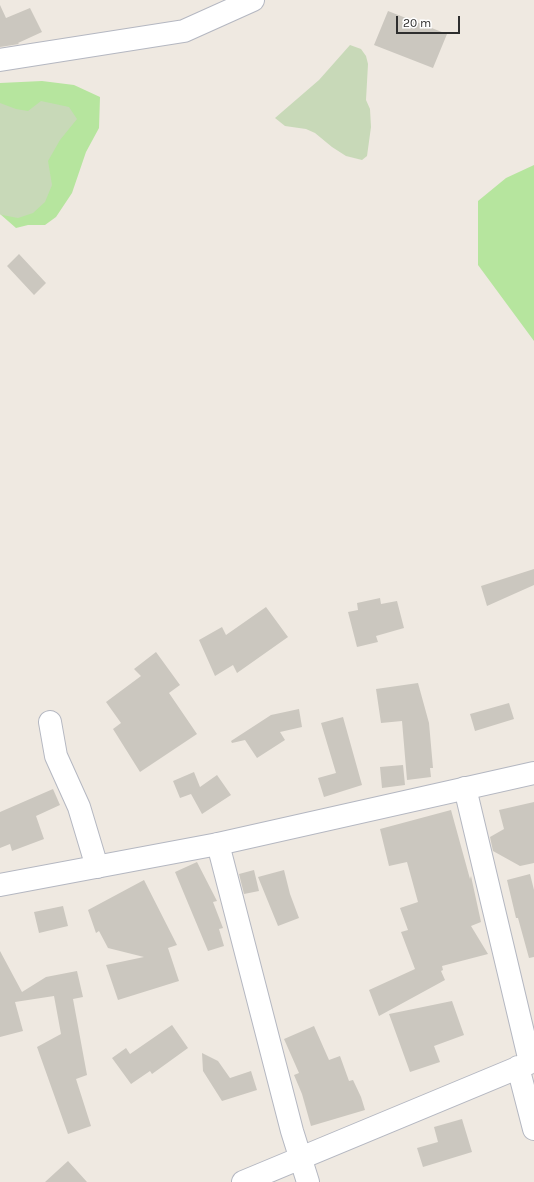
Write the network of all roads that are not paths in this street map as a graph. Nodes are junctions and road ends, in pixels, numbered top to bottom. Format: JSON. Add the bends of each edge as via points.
{"nodes":[{"id":1,"x":253,"y":0,"type":"edge"},
{"id":2,"x":0,"y":60,"type":"edge"},
{"id":3,"x":50,"y":722,"type":"dead end"},
{"id":4,"x":534,"y":773,"type":"edge"},
{"id":5,"x":465,"y":788,"type":"junction"},
{"id":6,"x":218,"y":844,"type":"junction"},
{"id":7,"x":97,"y":867,"type":"junction"},
{"id":8,"x":0,"y":885,"type":"edge"},
{"id":9,"x":527,"y":1063,"type":"edge"},
{"id":10,"x":534,"y":1129,"type":"edge"},
{"id":11,"x":301,"y":1157,"type":"junction"},
{"id":12,"x":243,"y":1182,"type":"edge"},
{"id":13,"x":308,"y":1182,"type":"edge"}],
"edges":[{"from":1,"to":2,"type":"street","via":[[184,31]]},
{"from":3,"to":7,"type":"street","via":[[56,756],[79,807]]},
{"from":4,"to":5,"type":"street"},
{"from":5,"to":6,"type":"street"},
{"from":5,"to":9,"type":"street"},
{"from":6,"to":7,"type":"street"},
{"from":6,"to":11,"type":"street","via":[[292,1131]]},
{"from":7,"to":8,"type":"street"},
{"from":9,"to":10,"type":"street"},
{"from":9,"to":11,"type":"street"},
{"from":11,"to":12,"type":"street"},
{"from":11,"to":13,"type":"street"}]}
